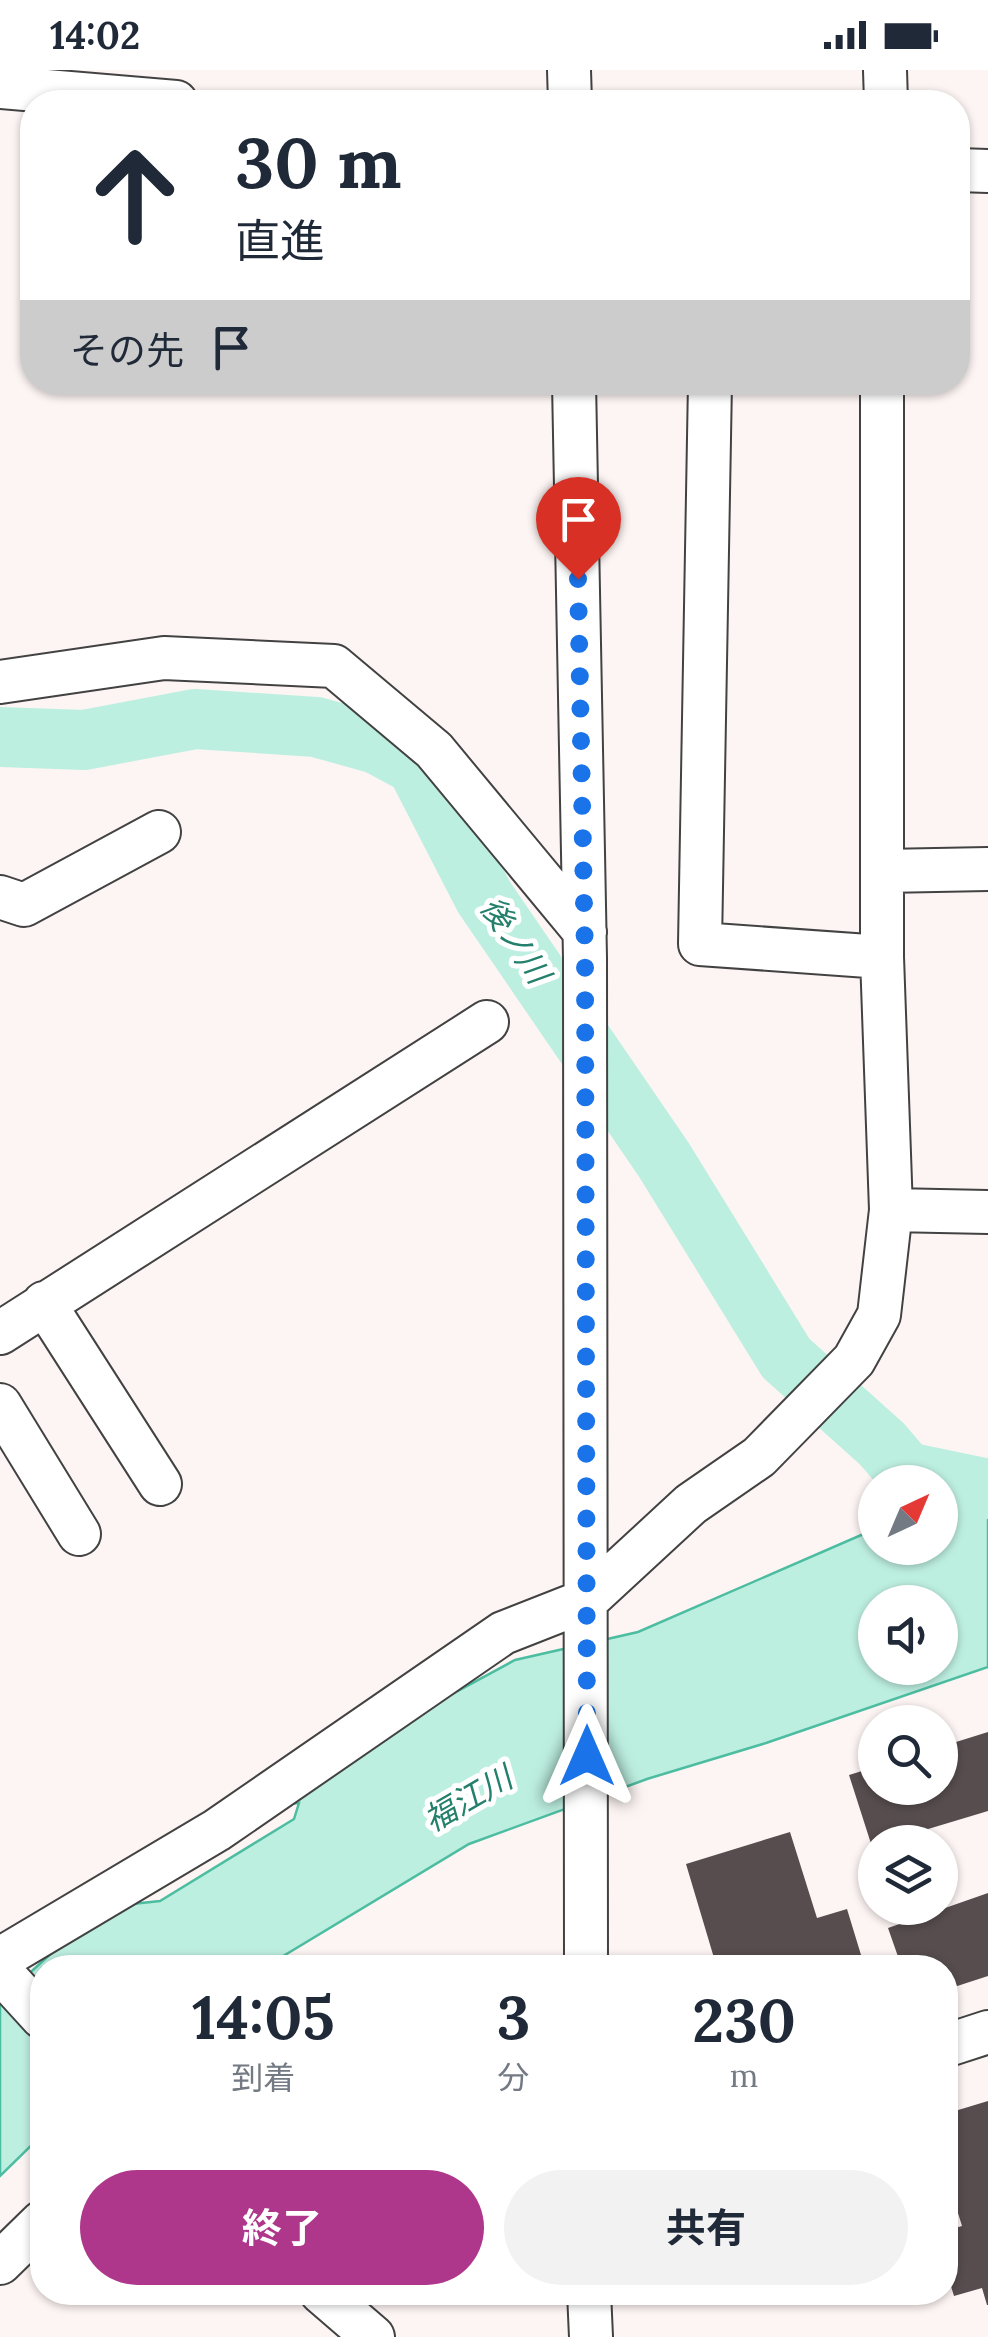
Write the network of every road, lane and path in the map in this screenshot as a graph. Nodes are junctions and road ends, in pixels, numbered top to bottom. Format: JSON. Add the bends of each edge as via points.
{"nodes":[{"id":1,"x":64,"y":81,"type":"edge"},
{"id":2,"x":0,"y":87,"type":"edge"},
{"id":3,"x":112,"y":90,"type":"edge"},
{"id":4,"x":574,"y":395,"type":"edge"},
{"id":5,"x":710,"y":395,"type":"edge"},
{"id":6,"x":882,"y":395,"type":"edge"},
{"id":7,"x":0,"y":682,"type":"edge"},
{"id":8,"x":159,"y":832,"type":"dead end"},
{"id":9,"x":988,"y":869,"type":"edge"},
{"id":10,"x":884,"y":871,"type":"junction"},
{"id":11,"x":0,"y":897,"type":"edge"},
{"id":12,"x":585,"y":932,"type":"junction"},
{"id":13,"x":882,"y":957,"type":"junction"},
{"id":14,"x":487,"y":1022,"type":"dead end"},
{"id":15,"x":891,"y":1210,"type":"junction"},
{"id":16,"x":988,"y":1212,"type":"edge"},
{"id":17,"x":44,"y":1303,"type":"junction"},
{"id":18,"x":0,"y":1333,"type":"edge"},
{"id":19,"x":0,"y":1405,"type":"edge"},
{"id":20,"x":160,"y":1484,"type":"dead end"},
{"id":21,"x":79,"y":1534,"type":"dead end"},
{"id":22,"x":587,"y":1600,"type":"junction"},
{"id":23,"x":586,"y":1955,"type":"edge"},
{"id":24,"x":0,"y":1959,"type":"edge"},
{"id":25,"x":0,"y":1972,"type":"edge"},
{"id":26,"x":30,"y":2004,"type":"edge"},
{"id":27,"x":988,"y":2032,"type":"edge"},
{"id":28,"x":958,"y":2042,"type":"edge"},
{"id":29,"x":30,"y":2233,"type":"edge"},
{"id":30,"x":0,"y":2262,"type":"edge"},
{"id":31,"x":336,"y":2305,"type":"edge"},
{"id":32,"x":589,"y":2305,"type":"edge"},
{"id":33,"x":373,"y":2337,"type":"edge"},
{"id":34,"x":590,"y":2337,"type":"edge"}],
"edges":[{"from":1,"to":2,"type":"street"},
{"from":1,"to":3,"type":"street"},
{"from":4,"to":12,"type":"street"},
{"from":5,"to":13,"type":"street","via":[[700,944]]},
{"from":6,"to":10,"type":"street"},
{"from":7,"to":12,"type":"street","via":[[164,658],[334,666],[434,750]]},
{"from":8,"to":11,"type":"street","via":[[24,906]]},
{"from":9,"to":10,"type":"street"},
{"from":10,"to":13,"type":"street"},
{"from":12,"to":22,"type":"street"},
{"from":13,"to":15,"type":"street"},
{"from":14,"to":17,"type":"street"},
{"from":15,"to":16,"type":"street"},
{"from":15,"to":22,"type":"street","via":[[879,1315],[854,1360],[759,1457],[691,1504]]},
{"from":17,"to":18,"type":"street"},
{"from":17,"to":20,"type":"street"},
{"from":19,"to":21,"type":"street"},
{"from":22,"to":23,"type":"street"},
{"from":22,"to":24,"type":"street","via":[[503,1633],[216,1830]]},
{"from":25,"to":26,"type":"street"},
{"from":27,"to":28,"type":"street"},
{"from":29,"to":30,"type":"street"},
{"from":31,"to":33,"type":"street"},
{"from":32,"to":34,"type":"street"}]}
